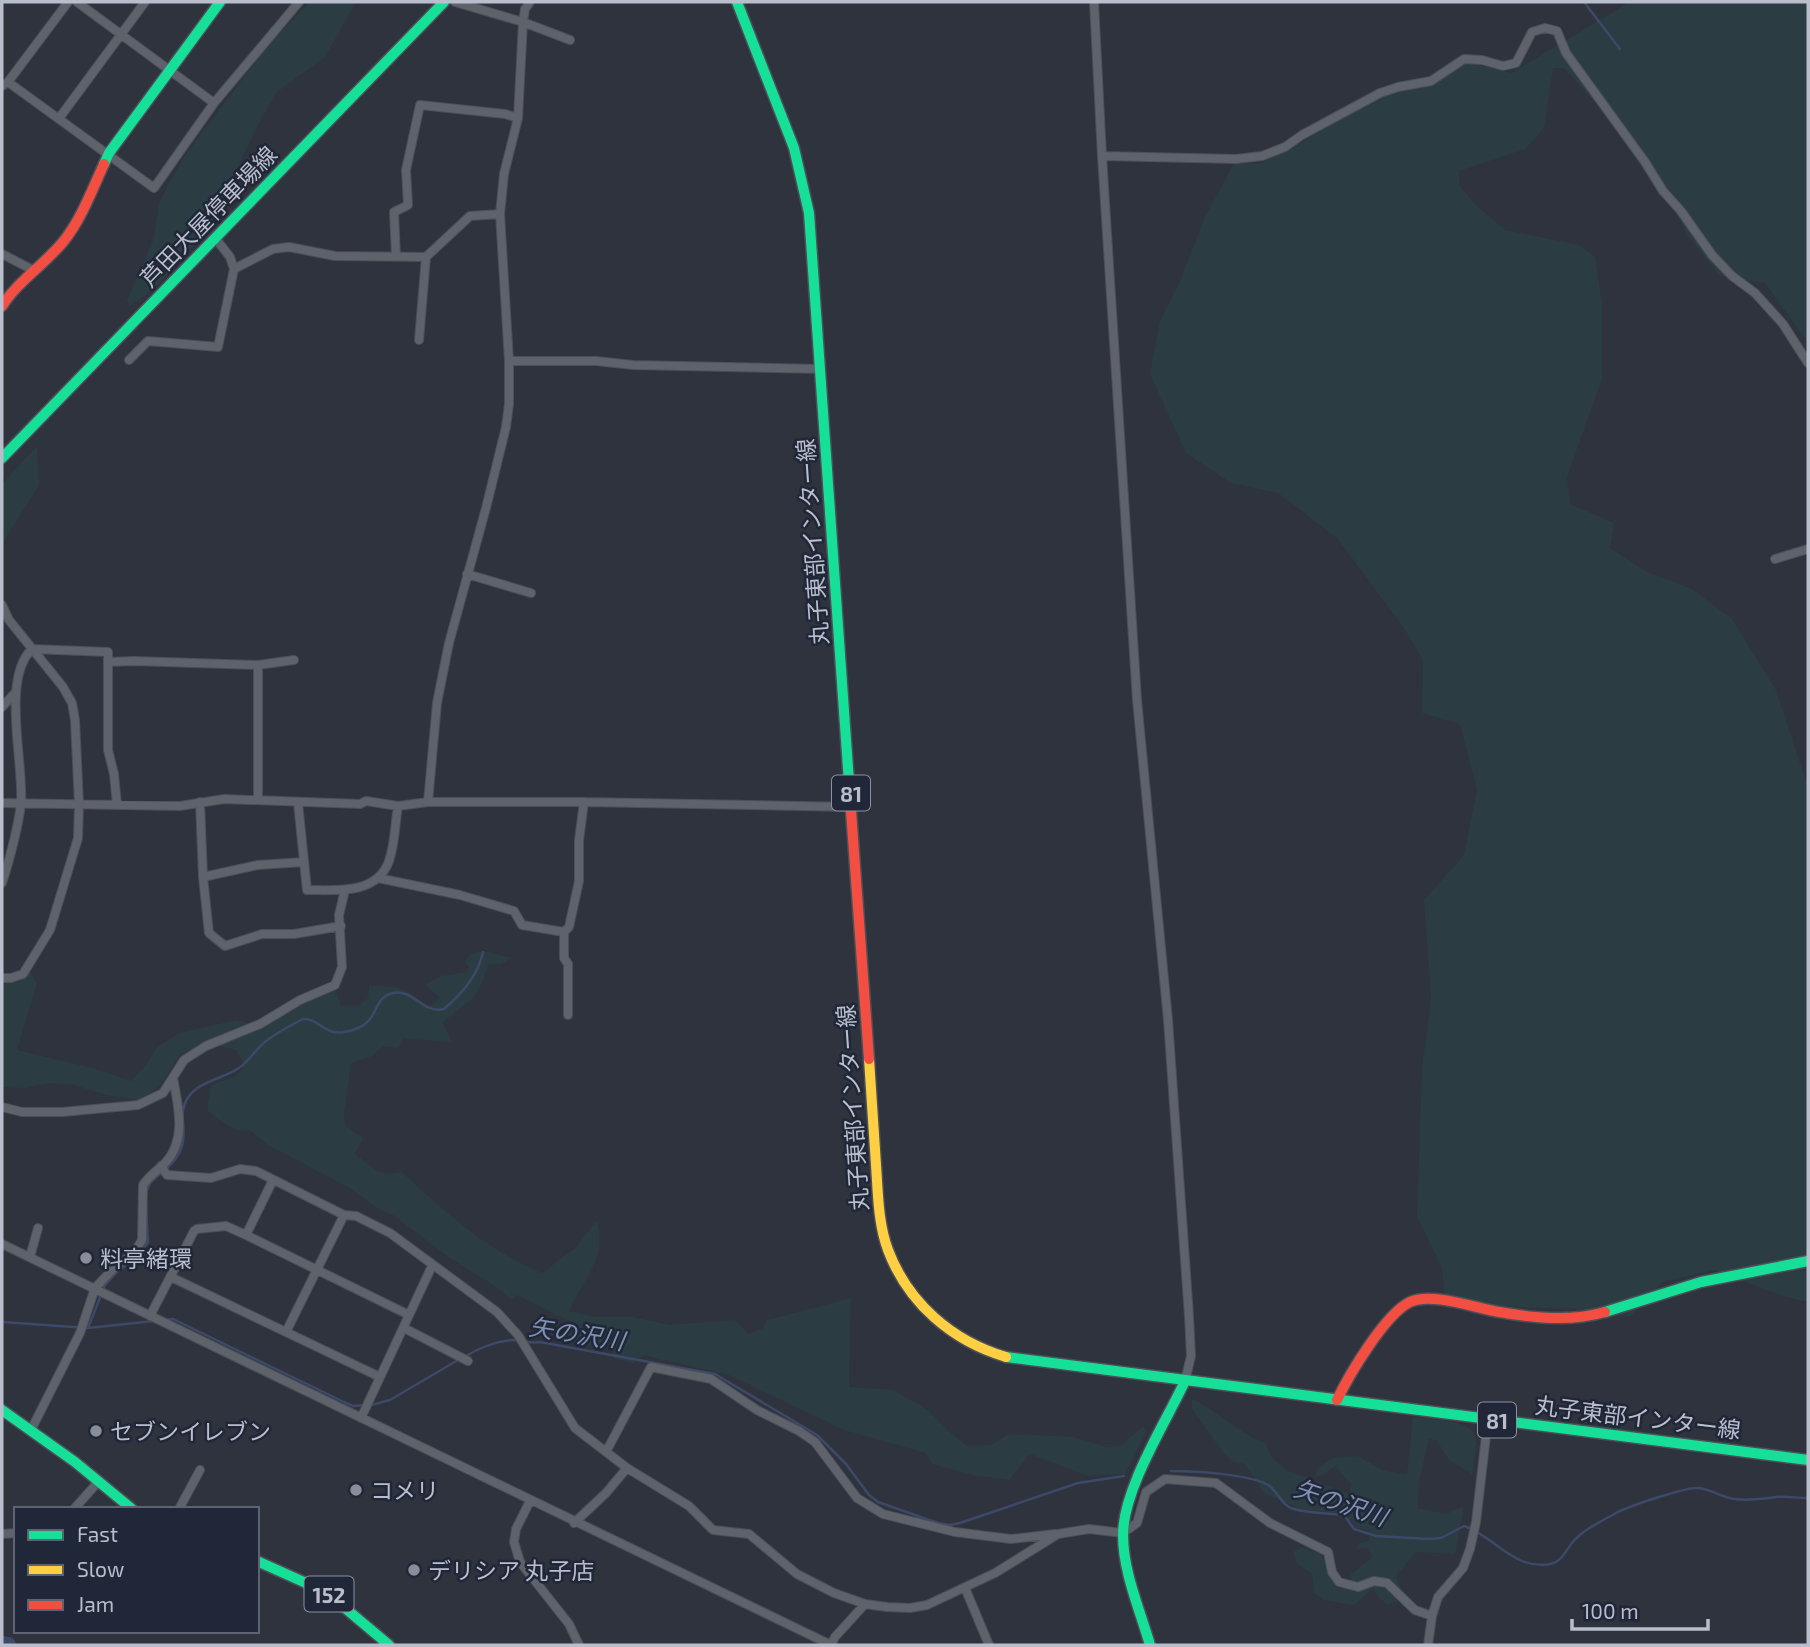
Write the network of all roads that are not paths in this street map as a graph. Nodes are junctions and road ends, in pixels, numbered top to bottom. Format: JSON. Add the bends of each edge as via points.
{"nodes":[{"id":1,"x":68,"y":2,"type":"edge"},
{"id":2,"x":77,"y":2,"type":"edge"},
{"id":3,"x":145,"y":2,"type":"edge"},
{"id":4,"x":220,"y":2,"type":"edge"},
{"id":5,"x":299,"y":2,"type":"edge"},
{"id":6,"x":444,"y":2,"type":"edge"},
{"id":7,"x":455,"y":2,"type":"edge"},
{"id":8,"x":530,"y":2,"type":"edge"},
{"id":9,"x":737,"y":2,"type":"edge"},
{"id":10,"x":1094,"y":2,"type":"edge"},
{"id":11,"x":523,"y":22,"type":"junction"},
{"id":12,"x":121,"y":34,"type":"junction"},
{"id":13,"x":570,"y":40,"type":"dead end"},
{"id":14,"x":169,"y":69,"type":"junction"},
{"id":15,"x":5,"y":84,"type":"edge"},
{"id":16,"x":214,"y":103,"type":"junction"},
{"id":17,"x":60,"y":117,"type":"junction"},
{"id":18,"x":518,"y":118,"type":"junction"},
{"id":19,"x":109,"y":153,"type":"junction"},
{"id":20,"x":1102,"y":156,"type":"junction"},
{"id":21,"x":500,"y":214,"type":"junction"},
{"id":22,"x":216,"y":239,"type":"junction"},
{"id":23,"x":2,"y":254,"type":"edge"},
{"id":24,"x":396,"y":256,"type":"junction"},
{"id":25,"x":426,"y":257,"type":"junction"},
{"id":26,"x":234,"y":269,"type":"junction"},
{"id":27,"x":33,"y":270,"type":"junction"},
{"id":28,"x":2,"y":306,"type":"edge"},
{"id":29,"x":419,"y":340,"type":"dead end"},
{"id":30,"x":129,"y":360,"type":"dead end"},
{"id":31,"x":509,"y":361,"type":"junction"},
{"id":32,"x":1808,"y":363,"type":"edge"},
{"id":33,"x":821,"y":369,"type":"junction"},
{"id":34,"x":2,"y":458,"type":"edge"},
{"id":35,"x":1808,"y":549,"type":"edge"},
{"id":36,"x":1776,"y":559,"type":"dead end"},
{"id":37,"x":467,"y":574,"type":"junction"},
{"id":38,"x":531,"y":593,"type":"dead end"},
{"id":39,"x":2,"y":605,"type":"edge"},
{"id":40,"x":32,"y":649,"type":"junction"},
{"id":41,"x":294,"y":660,"type":"dead end"},
{"id":42,"x":109,"y":662,"type":"junction"},
{"id":43,"x":258,"y":665,"type":"junction"},
{"id":44,"x":15,"y":693,"type":"junction"},
{"id":45,"x":2,"y":707,"type":"edge"},
{"id":46,"x":258,"y":799,"type":"junction"},
{"id":47,"x":200,"y":802,"type":"junction"},
{"id":48,"x":428,"y":802,"type":"junction"},
{"id":49,"x":584,"y":802,"type":"junction"},
{"id":50,"x":2,"y":803,"type":"edge"},
{"id":51,"x":21,"y":803,"type":"junction"},
{"id":52,"x":298,"y":803,"type":"junction"},
{"id":53,"x":79,"y":804,"type":"junction"},
{"id":54,"x":117,"y":804,"type":"junction"},
{"id":55,"x":398,"y":806,"type":"junction"},
{"id":56,"x":852,"y":807,"type":"junction"},
{"id":57,"x":304,"y":862,"type":"junction"},
{"id":58,"x":203,"y":877,"type":"junction"},
{"id":59,"x":378,"y":878,"type":"junction"},
{"id":60,"x":2,"y":883,"type":"edge"},
{"id":61,"x":345,"y":890,"type":"junction"},
{"id":62,"x":341,"y":926,"type":"junction"},
{"id":63,"x":564,"y":932,"type":"junction"},
{"id":64,"x":2,"y":978,"type":"edge"},
{"id":65,"x":568,"y":1015,"type":"dead end"},
{"id":66,"x":173,"y":1078,"type":"junction"},
{"id":67,"x":2,"y":1107,"type":"edge"},
{"id":68,"x":163,"y":1169,"type":"junction"},
{"id":69,"x":273,"y":1180,"type":"junction"},
{"id":70,"x":344,"y":1215,"type":"junction"},
{"id":71,"x":38,"y":1228,"type":"dead end"},
{"id":72,"x":246,"y":1235,"type":"junction"},
{"id":73,"x":2,"y":1244,"type":"edge"},
{"id":74,"x":30,"y":1257,"type":"junction"},
{"id":75,"x":1808,"y":1261,"type":"edge"},
{"id":76,"x":432,"y":1266,"type":"junction"},
{"id":77,"x":315,"y":1271,"type":"junction"},
{"id":78,"x":171,"y":1277,"type":"junction"},
{"id":79,"x":99,"y":1291,"type":"junction"},
{"id":80,"x":409,"y":1315,"type":"junction"},
{"id":81,"x":152,"y":1317,"type":"junction"},
{"id":82,"x":404,"y":1328,"type":"junction"},
{"id":83,"x":286,"y":1332,"type":"junction"},
{"id":84,"x":465,"y":1359,"type":"dead end"},
{"id":85,"x":380,"y":1377,"type":"junction"},
{"id":86,"x":1185,"y":1381,"type":"junction"},
{"id":87,"x":1337,"y":1400,"type":"junction"},
{"id":88,"x":2,"y":1410,"type":"edge"},
{"id":89,"x":360,"y":1418,"type":"junction"},
{"id":90,"x":1488,"y":1419,"type":"junction"},
{"id":91,"x":31,"y":1430,"type":"junction"},
{"id":92,"x":606,"y":1452,"type":"junction"},
{"id":93,"x":1808,"y":1460,"type":"edge"},
{"id":94,"x":627,"y":1468,"type":"junction"},
{"id":95,"x":200,"y":1470,"type":"dead end"},
{"id":96,"x":99,"y":1481,"type":"junction"},
{"id":97,"x":530,"y":1501,"type":"junction"},
{"id":98,"x":76,"y":1507,"type":"edge"},
{"id":99,"x":130,"y":1507,"type":"edge"},
{"id":100,"x":180,"y":1507,"type":"edge"},
{"id":101,"x":574,"y":1522,"type":"junction"},
{"id":102,"x":1123,"y":1533,"type":"junction"},
{"id":103,"x":1058,"y":1534,"type":"junction"},
{"id":104,"x":259,"y":1562,"type":"edge"},
{"id":105,"x":965,"y":1588,"type":"junction"},
{"id":106,"x":865,"y":1604,"type":"junction"},
{"id":107,"x":1432,"y":1616,"type":"junction"},
{"id":108,"x":389,"y":1645,"type":"edge"},
{"id":109,"x":579,"y":1645,"type":"edge"},
{"id":110,"x":831,"y":1645,"type":"edge"},
{"id":111,"x":989,"y":1645,"type":"edge"},
{"id":112,"x":1150,"y":1645,"type":"edge"},
{"id":113,"x":1428,"y":1645,"type":"edge"}],
"edges":[{"from":1,"to":15,"type":"street"},
{"from":2,"to":12,"type":"street"},
{"from":3,"to":12,"type":"street"},
{"from":4,"to":14,"type":"main road"},
{"from":5,"to":16,"type":"street"},
{"from":6,"to":22,"type":"main road","name":"芦田大屋停車場線"},
{"from":7,"to":11,"type":"street"},
{"from":8,"to":11,"type":"street"},
{"from":9,"to":33,"type":"main road","name":"丸子東部インター線","number":"81","via":[[802,181],[811,235]]},
{"from":10,"to":20,"type":"street"},
{"from":11,"to":13,"type":"street"},
{"from":11,"to":18,"type":"street"},
{"from":12,"to":14,"type":"street"},
{"from":12,"to":17,"type":"street"},
{"from":14,"to":16,"type":"street"},
{"from":14,"to":19,"type":"main road"},
{"from":15,"to":17,"type":"street"},
{"from":16,"to":19,"type":"street","via":[[154,188]]},
{"from":17,"to":19,"type":"street"},
{"from":18,"to":21,"type":"street"},
{"from":18,"to":24,"type":"street","via":[[420,105],[406,170],[408,205],[394,212]]},
{"from":19,"to":27,"type":"main road","via":[[63,242]]},
{"from":20,"to":32,"type":"street","via":[[1262,156],[1380,93],[1431,81],[1465,59],[1503,66],[1516,63],[1532,32],[1557,31],[1566,53],[1663,191],[1712,255],[1783,324]]},
{"from":20,"to":86,"type":"street","via":[[1137,699],[1168,1020],[1189,1316],[1191,1356]]},
{"from":21,"to":25,"type":"street","via":[[470,216]]},
{"from":21,"to":31,"type":"street"},
{"from":22,"to":26,"type":"street"},
{"from":22,"to":34,"type":"main road","name":"芦田大屋停車場線"},
{"from":23,"to":27,"type":"street"},
{"from":24,"to":25,"type":"street"},
{"from":24,"to":26,"type":"street","via":[[335,256],[273,248]]},
{"from":25,"to":29,"type":"street"},
{"from":26,"to":30,"type":"street","via":[[218,347],[148,341]]},
{"from":27,"to":28,"type":"main road"},
{"from":31,"to":33,"type":"street"},
{"from":31,"to":37,"type":"street","via":[[506,427]]},
{"from":33,"to":56,"type":"main road","name":"丸子東部インター線","number":"81"},
{"from":35,"to":36,"type":"street"},
{"from":37,"to":38,"type":"street"},
{"from":37,"to":48,"type":"street","via":[[437,703]]},
{"from":39,"to":40,"type":"street"},
{"from":40,"to":42,"type":"street","via":[[108,652]]},
{"from":40,"to":44,"type":"street","via":[[25,655]]},
{"from":40,"to":53,"type":"street","via":[[72,703]]},
{"from":41,"to":43,"type":"street"},
{"from":42,"to":43,"type":"street"},
{"from":42,"to":54,"type":"street","via":[[108,750]]},
{"from":43,"to":46,"type":"street"},
{"from":44,"to":45,"type":"street"},
{"from":44,"to":51,"type":"street"},
{"from":46,"to":47,"type":"street"},
{"from":46,"to":52,"type":"street"},
{"from":47,"to":54,"type":"street","via":[[180,806]]},
{"from":47,"to":58,"type":"street"},
{"from":48,"to":49,"type":"street"},
{"from":48,"to":55,"type":"street"},
{"from":49,"to":56,"type":"street"},
{"from":49,"to":63,"type":"street","via":[[579,881],[569,928]]},
{"from":50,"to":51,"type":"street"},
{"from":51,"to":53,"type":"street"},
{"from":51,"to":60,"type":"street"},
{"from":52,"to":55,"type":"street","via":[[360,804],[366,800]]},
{"from":52,"to":57,"type":"street"},
{"from":53,"to":54,"type":"street"},
{"from":53,"to":64,"type":"street","via":[[78,838],[50,930],[23,974]]},
{"from":55,"to":59,"type":"street","via":[[389,862]]},
{"from":56,"to":86,"type":"main road","name":"丸子東部インター線","number":"81","via":[[878,1191],[887,1247],[901,1276],[940,1323],[992,1353]]},
{"from":57,"to":58,"type":"street","via":[[258,865]]},
{"from":57,"to":61,"type":"street","via":[[307,890]]},
{"from":58,"to":62,"type":"street","via":[[209,933],[225,946],[262,934]]},
{"from":59,"to":61,"type":"street"},
{"from":59,"to":63,"type":"street","via":[[460,895],[513,911],[522,925]]},
{"from":61,"to":62,"type":"street"},
{"from":62,"to":66,"type":"street","via":[[342,967],[335,985],[206,1046],[184,1060]]},
{"from":63,"to":65,"type":"street"},
{"from":66,"to":67,"type":"street","via":[[163,1093],[138,1105],[48,1112]]},
{"from":66,"to":68,"type":"street","via":[[180,1131]]},
{"from":68,"to":69,"type":"street","via":[[167,1175],[211,1178],[240,1169]]},
{"from":68,"to":79,"type":"street","via":[[143,1185],[139,1247],[106,1275]]},
{"from":69,"to":70,"type":"street"},
{"from":69,"to":72,"type":"street"},
{"from":70,"to":76,"type":"street","via":[[390,1233]]},
{"from":70,"to":77,"type":"street"},
{"from":71,"to":74,"type":"street"},
{"from":72,"to":77,"type":"street"},
{"from":72,"to":78,"type":"street","via":[[226,1226],[197,1228]]},
{"from":73,"to":74,"type":"street"},
{"from":74,"to":79,"type":"street"},
{"from":75,"to":87,"type":"main road","via":[[1725,1276],[1578,1317],[1537,1316],[1424,1298],[1394,1314]]},
{"from":76,"to":80,"type":"street"},
{"from":76,"to":92,"type":"street","via":[[497,1312],[518,1335],[575,1428]]},
{"from":77,"to":80,"type":"street"},
{"from":77,"to":83,"type":"street"},
{"from":78,"to":81,"type":"street"},
{"from":78,"to":83,"type":"street"},
{"from":79,"to":81,"type":"street"},
{"from":79,"to":91,"type":"street"},
{"from":80,"to":82,"type":"street"},
{"from":81,"to":89,"type":"street"},
{"from":82,"to":84,"type":"street"},
{"from":82,"to":85,"type":"street"},
{"from":83,"to":85,"type":"street"},
{"from":85,"to":89,"type":"street"},
{"from":86,"to":87,"type":"main road","name":"丸子東部インター線","number":"81"},
{"from":86,"to":102,"type":"main road","via":[[1131,1499]]},
{"from":87,"to":90,"type":"main road","name":"丸子東部インター線","number":"81"},
{"from":88,"to":91,"type":"main road"},
{"from":89,"to":97,"type":"street"},
{"from":90,"to":93,"type":"main road","name":"丸子東部インター線","number":"81"},
{"from":90,"to":107,"type":"street","via":[[1470,1549],[1462,1568],[1438,1597]]},
{"from":91,"to":96,"type":"main road"},
{"from":92,"to":94,"type":"street"},
{"from":92,"to":103,"type":"street","via":[[652,1367],[711,1379],[799,1431],[815,1443],[858,1498],[883,1514],[955,1532],[1011,1539]]},
{"from":94,"to":101,"type":"street"},
{"from":94,"to":106,"type":"street","via":[[689,1506],[713,1530],[749,1534],[797,1574]]},
{"from":95,"to":100,"type":"street"},
{"from":96,"to":98,"type":"street"},
{"from":96,"to":99,"type":"main road"},
{"from":97,"to":101,"type":"street"},
{"from":97,"to":109,"type":"street","via":[[514,1542],[520,1562],[569,1624]]},
{"from":101,"to":110,"type":"street"},
{"from":102,"to":103,"type":"street","via":[[1089,1529]]},
{"from":102,"to":107,"type":"street","via":[[1137,1523],[1146,1492],[1165,1479],[1216,1483],[1270,1523],[1328,1552],[1339,1582],[1358,1587],[1374,1581],[1387,1583],[1415,1610]]},
{"from":102,"to":112,"type":"main road"},
{"from":103,"to":105,"type":"street"},
{"from":104,"to":108,"type":"main road","number":"152","via":[[326,1592]]},
{"from":105,"to":106,"type":"street","via":[[910,1608]]},
{"from":105,"to":111,"type":"street"},
{"from":106,"to":110,"type":"street"},
{"from":107,"to":113,"type":"street"}]}
